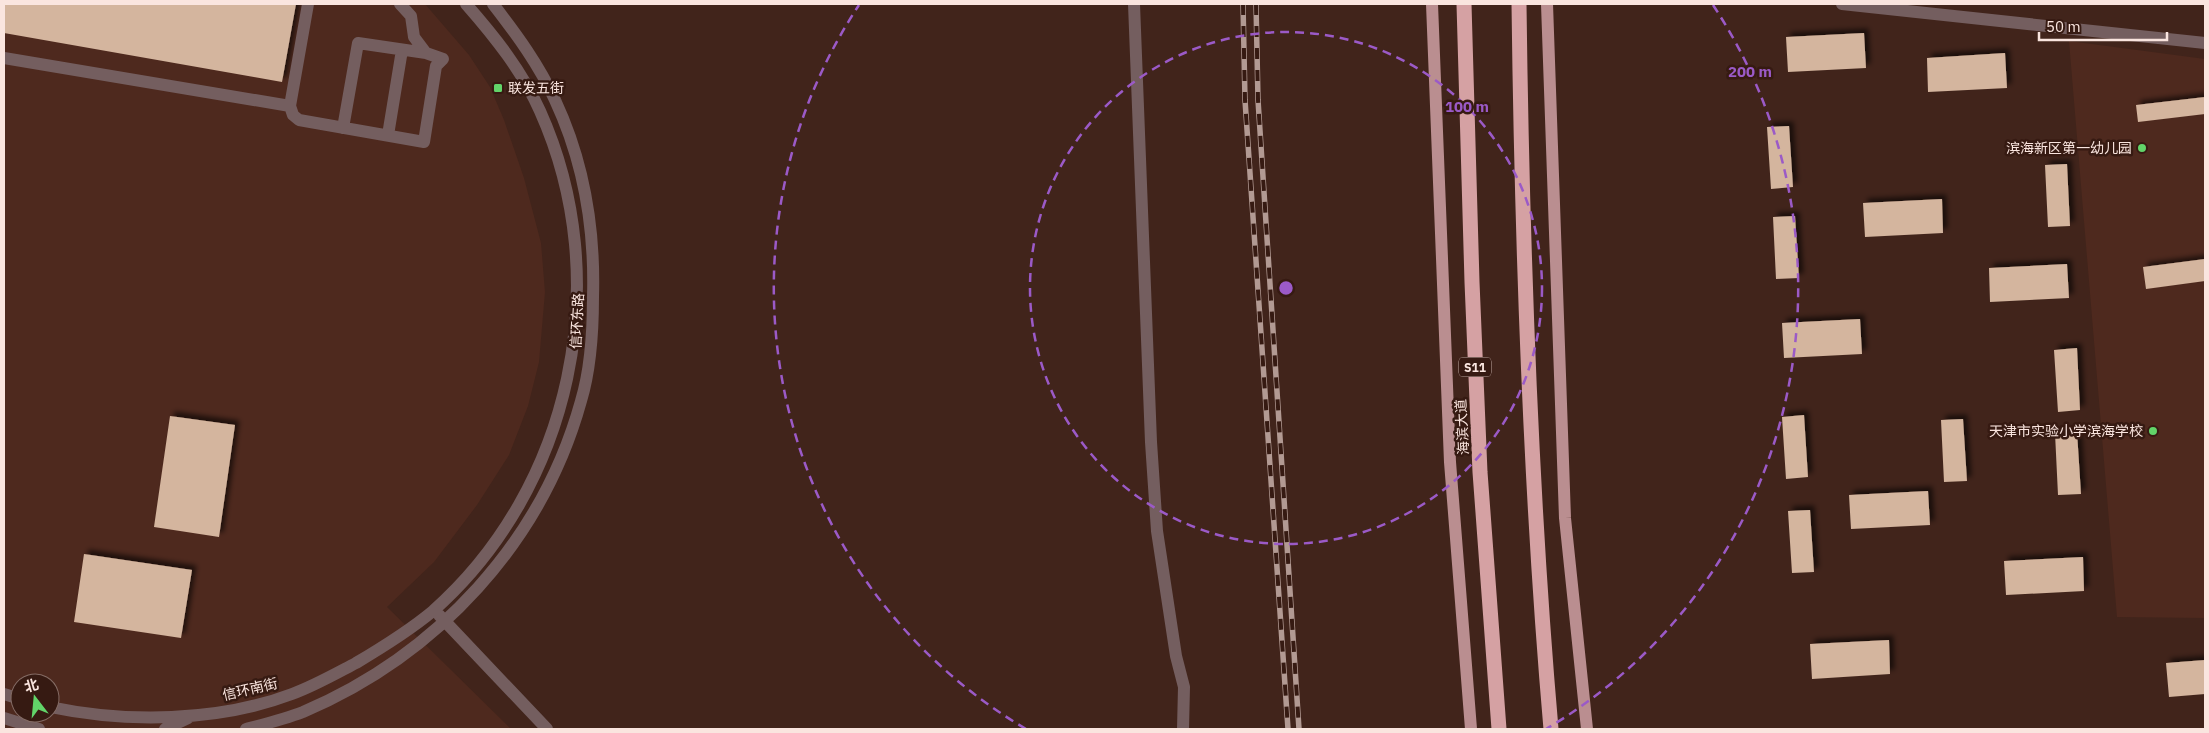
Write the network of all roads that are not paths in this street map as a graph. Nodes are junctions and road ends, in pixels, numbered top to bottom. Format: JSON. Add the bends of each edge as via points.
{"nodes":[{"id":1,"x":308,"y":4,"type":"edge"},
{"id":2,"x":400,"y":4,"type":"edge"},
{"id":3,"x":466,"y":4,"type":"edge"},
{"id":4,"x":493,"y":4,"type":"edge"},
{"id":5,"x":1134,"y":4,"type":"edge"},
{"id":6,"x":1432,"y":4,"type":"edge"},
{"id":7,"x":1464,"y":4,"type":"edge"},
{"id":8,"x":1519,"y":4,"type":"edge"},
{"id":9,"x":1547,"y":4,"type":"edge"},
{"id":10,"x":1842,"y":4,"type":"edge"},
{"id":11,"x":2205,"y":43,"type":"edge"},
{"id":12,"x":402,"y":50,"type":"junction"},
{"id":13,"x":426,"y":53,"type":"junction"},
{"id":14,"x":4,"y":58,"type":"edge"},
{"id":15,"x":290,"y":106,"type":"junction"},
{"id":16,"x":343,"y":128,"type":"junction"},
{"id":17,"x":388,"y":135,"type":"junction"},
{"id":18,"x":434,"y":609,"type":"junction"},
{"id":19,"x":445,"y":621,"type":"junction"},
{"id":20,"x":60,"y":709,"type":"edge"},
{"id":21,"x":204,"y":713,"type":"junction"},
{"id":22,"x":4,"y":718,"type":"edge"},
{"id":23,"x":125,"y":723,"type":"edge"},
{"id":24,"x":152,"y":723,"type":"edge"},
{"id":25,"x":40,"y":729,"type":"edge"},
{"id":26,"x":165,"y":729,"type":"edge"},
{"id":27,"x":246,"y":729,"type":"edge"},
{"id":28,"x":547,"y":729,"type":"edge"},
{"id":29,"x":1184,"y":729,"type":"edge"},
{"id":30,"x":1471,"y":729,"type":"edge"},
{"id":31,"x":1499,"y":729,"type":"edge"},
{"id":32,"x":1551,"y":729,"type":"edge"},
{"id":33,"x":1587,"y":729,"type":"edge"}],
"edges":[{"from":1,"to":15,"type":"street"},
{"from":2,"to":13,"type":"street","via":[[411,16],[414,37]]},
{"from":3,"to":18,"type":"street","name":"信环东路","via":[[503,47],[540,111],[562,173],[578,281],[567,383],[540,464],[497,537]]},
{"from":4,"to":19,"type":"street","name":"信环东路","via":[[528,50],[543,76],[576,156],[593,238],[593,326],[582,400],[544,494],[516,543]]},
{"from":5,"to":29,"type":"street","via":[[1151,442],[1157,523],[1176,656],[1184,687]]},
{"from":6,"to":30,"type":"main road","via":[[1450,462]]},
{"from":7,"to":31,"type":"highway","name":"海滨大道","number":"S11","via":[[1480,472]]},
{"from":8,"to":32,"type":"highway","via":[[1525,324],[1542,631]]},
{"from":9,"to":33,"type":"main road","via":[[1565,518]]},
{"from":10,"to":11,"type":"street"},
{"from":12,"to":13,"type":"street"},
{"from":12,"to":16,"type":"street","via":[[358,43]]},
{"from":12,"to":17,"type":"street"},
{"from":13,"to":17,"type":"street","via":[[443,59],[436,66],[424,142]]},
{"from":14,"to":15,"type":"street"},
{"from":15,"to":16,"type":"street","via":[[299,120]]},
{"from":16,"to":17,"type":"street"},
{"from":18,"to":19,"type":"street"},
{"from":18,"to":21,"type":"street","name":"信环南街","via":[[394,640],[316,684],[290,695]]},
{"from":19,"to":27,"type":"street","via":[[364,682],[301,712]]},
{"from":19,"to":28,"type":"street"},
{"from":20,"to":23,"type":"street","name":"信环南街"},
{"from":21,"to":24,"type":"street","name":"信环南街"},
{"from":21,"to":26,"type":"street"},
{"from":22,"to":25,"type":"street"},
{"from":23,"to":24,"type":"street","name":"信环南街"}]}
